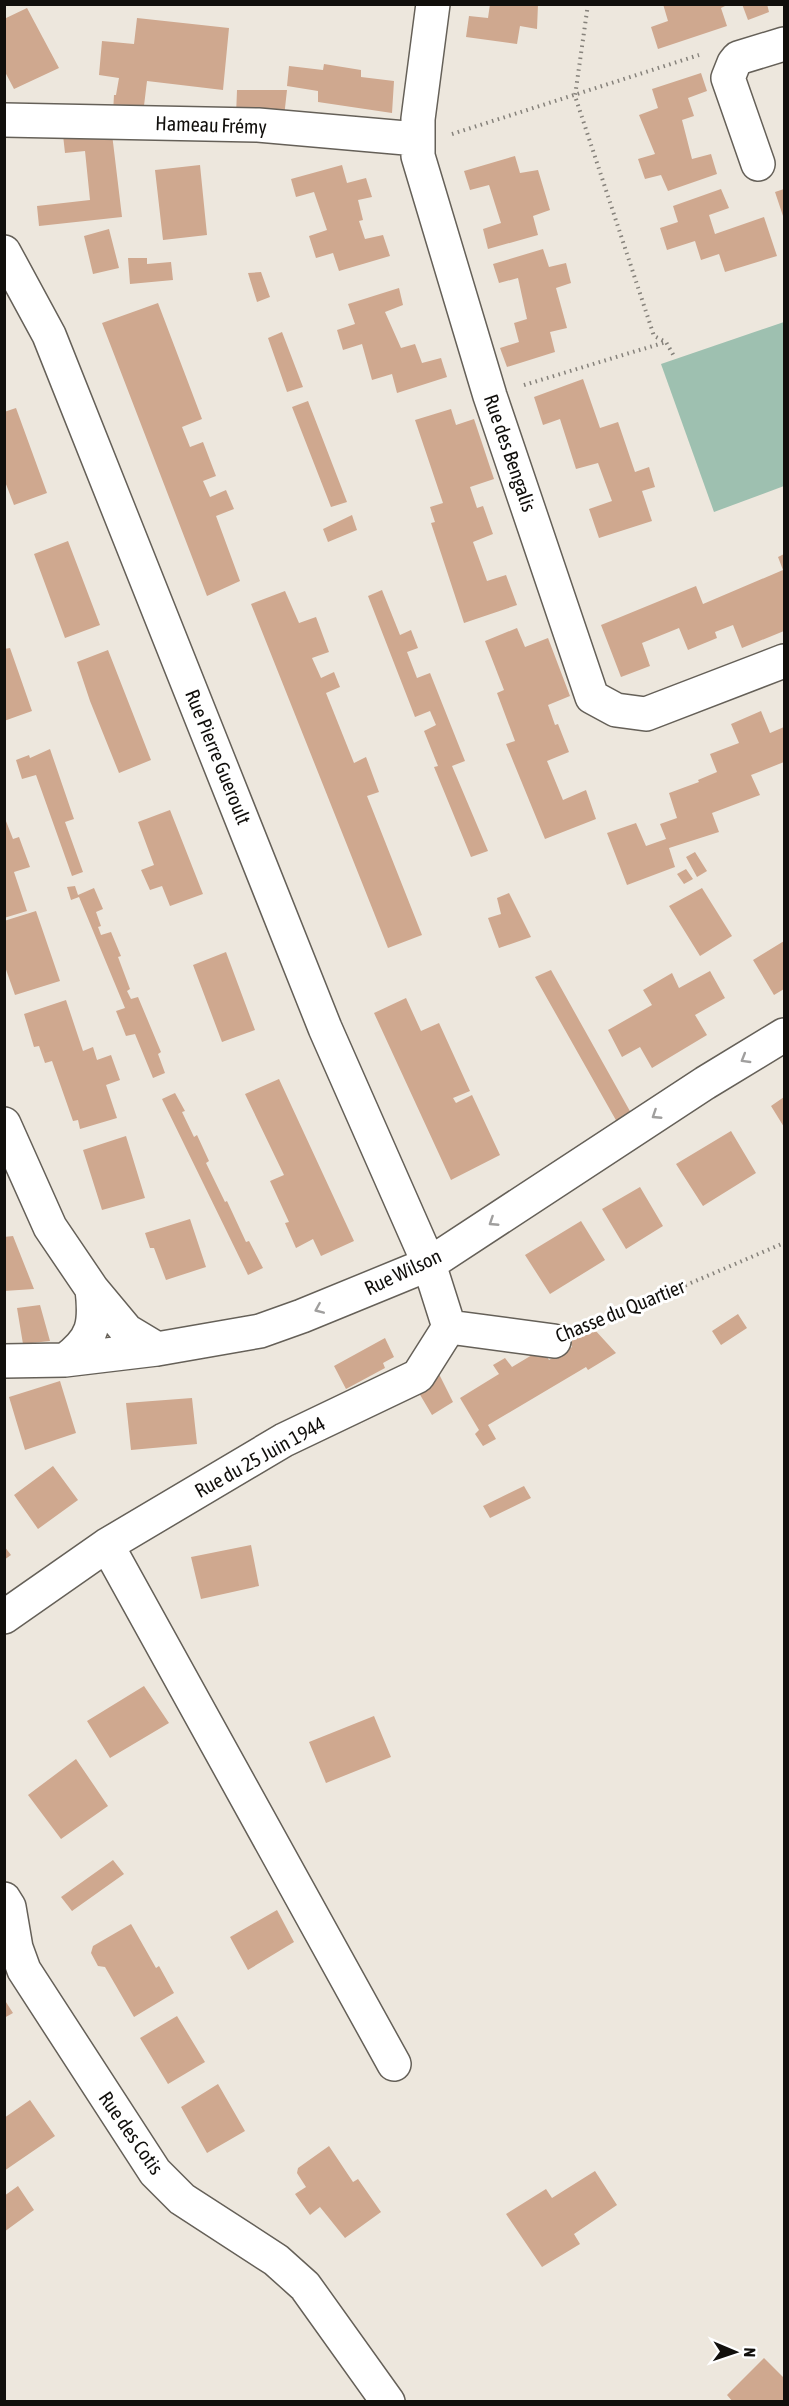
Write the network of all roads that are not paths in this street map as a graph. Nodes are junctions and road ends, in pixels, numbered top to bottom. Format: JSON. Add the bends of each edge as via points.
{"nodes":[{"id":1,"x":433,"y":4,"type":"edge"},
{"id":2,"x":784,"y":44,"type":"edge"},
{"id":3,"x":4,"y":120,"type":"edge"},
{"id":4,"x":417,"y":139,"type":"junction"},
{"id":5,"x":759,"y":164,"type":"dead end"},
{"id":6,"x":4,"y":252,"type":"edge"},
{"id":7,"x":784,"y":661,"type":"edge"},
{"id":8,"x":784,"y":1035,"type":"edge"},
{"id":9,"x":4,"y":1124,"type":"edge"},
{"id":10,"x":429,"y":1264,"type":"junction"},
{"id":11,"x":92,"y":1289,"type":"junction"},
{"id":12,"x":449,"y":1327,"type":"junction"},
{"id":13,"x":555,"y":1341,"type":"road end"},
{"id":14,"x":157,"y":1349,"type":"junction"},
{"id":15,"x":65,"y":1360,"type":"junction"},
{"id":16,"x":4,"y":1361,"type":"edge"},
{"id":17,"x":107,"y":1545,"type":"junction"},
{"id":18,"x":4,"y":1617,"type":"edge"},
{"id":19,"x":4,"y":1899,"type":"edge"},
{"id":20,"x":394,"y":2064,"type":"dead end"},
{"id":21,"x":388,"y":2402,"type":"edge"}],
"edges":[{"from":1,"to":4,"type":"street","name":"Rue des Bengalis"},
{"from":2,"to":5,"type":"street","via":[[738,58],[728,78]]},
{"from":3,"to":4,"type":"street","name":"Hameau Frémy","via":[[258,125]]},
{"from":4,"to":7,"type":"street","name":"Rue des Bengalis","via":[[418,156],[490,396],[592,697],[616,710],[646,714]]},
{"from":6,"to":10,"type":"street","name":"Rue Pierre Gueroult","via":[[49,335],[326,1028]]},
{"from":8,"to":10,"type":"street","name":"Rue Wilson","one_way":true},
{"from":9,"to":11,"type":"street","via":[[50,1227]]},
{"from":10,"to":12,"type":"street"},
{"from":10,"to":14,"type":"street","name":"Rue Wilson","one_way":true,"via":[[260,1331]]},
{"from":11,"to":14,"type":"street","via":[[126,1331]]},
{"from":11,"to":15,"type":"street","via":[[92,1327],[82,1348]]},
{"from":12,"to":13,"type":"street","name":"Chasse du Quartier"},
{"from":12,"to":17,"type":"street","name":"Rue du 25 Juin 1944","via":[[418,1376],[284,1440]]},
{"from":14,"to":15,"type":"street","name":"Rue Wilson"},
{"from":15,"to":16,"type":"street","name":"Rue Wilson"},
{"from":17,"to":18,"type":"street","name":"Rue du 25 Juin 1944"},
{"from":17,"to":20,"type":"street"},
{"from":19,"to":21,"type":"street","name":"Rue des Cotis","via":[[24,1970],[155,2172],[182,2199],[276,2260],[305,2286]]}]}
